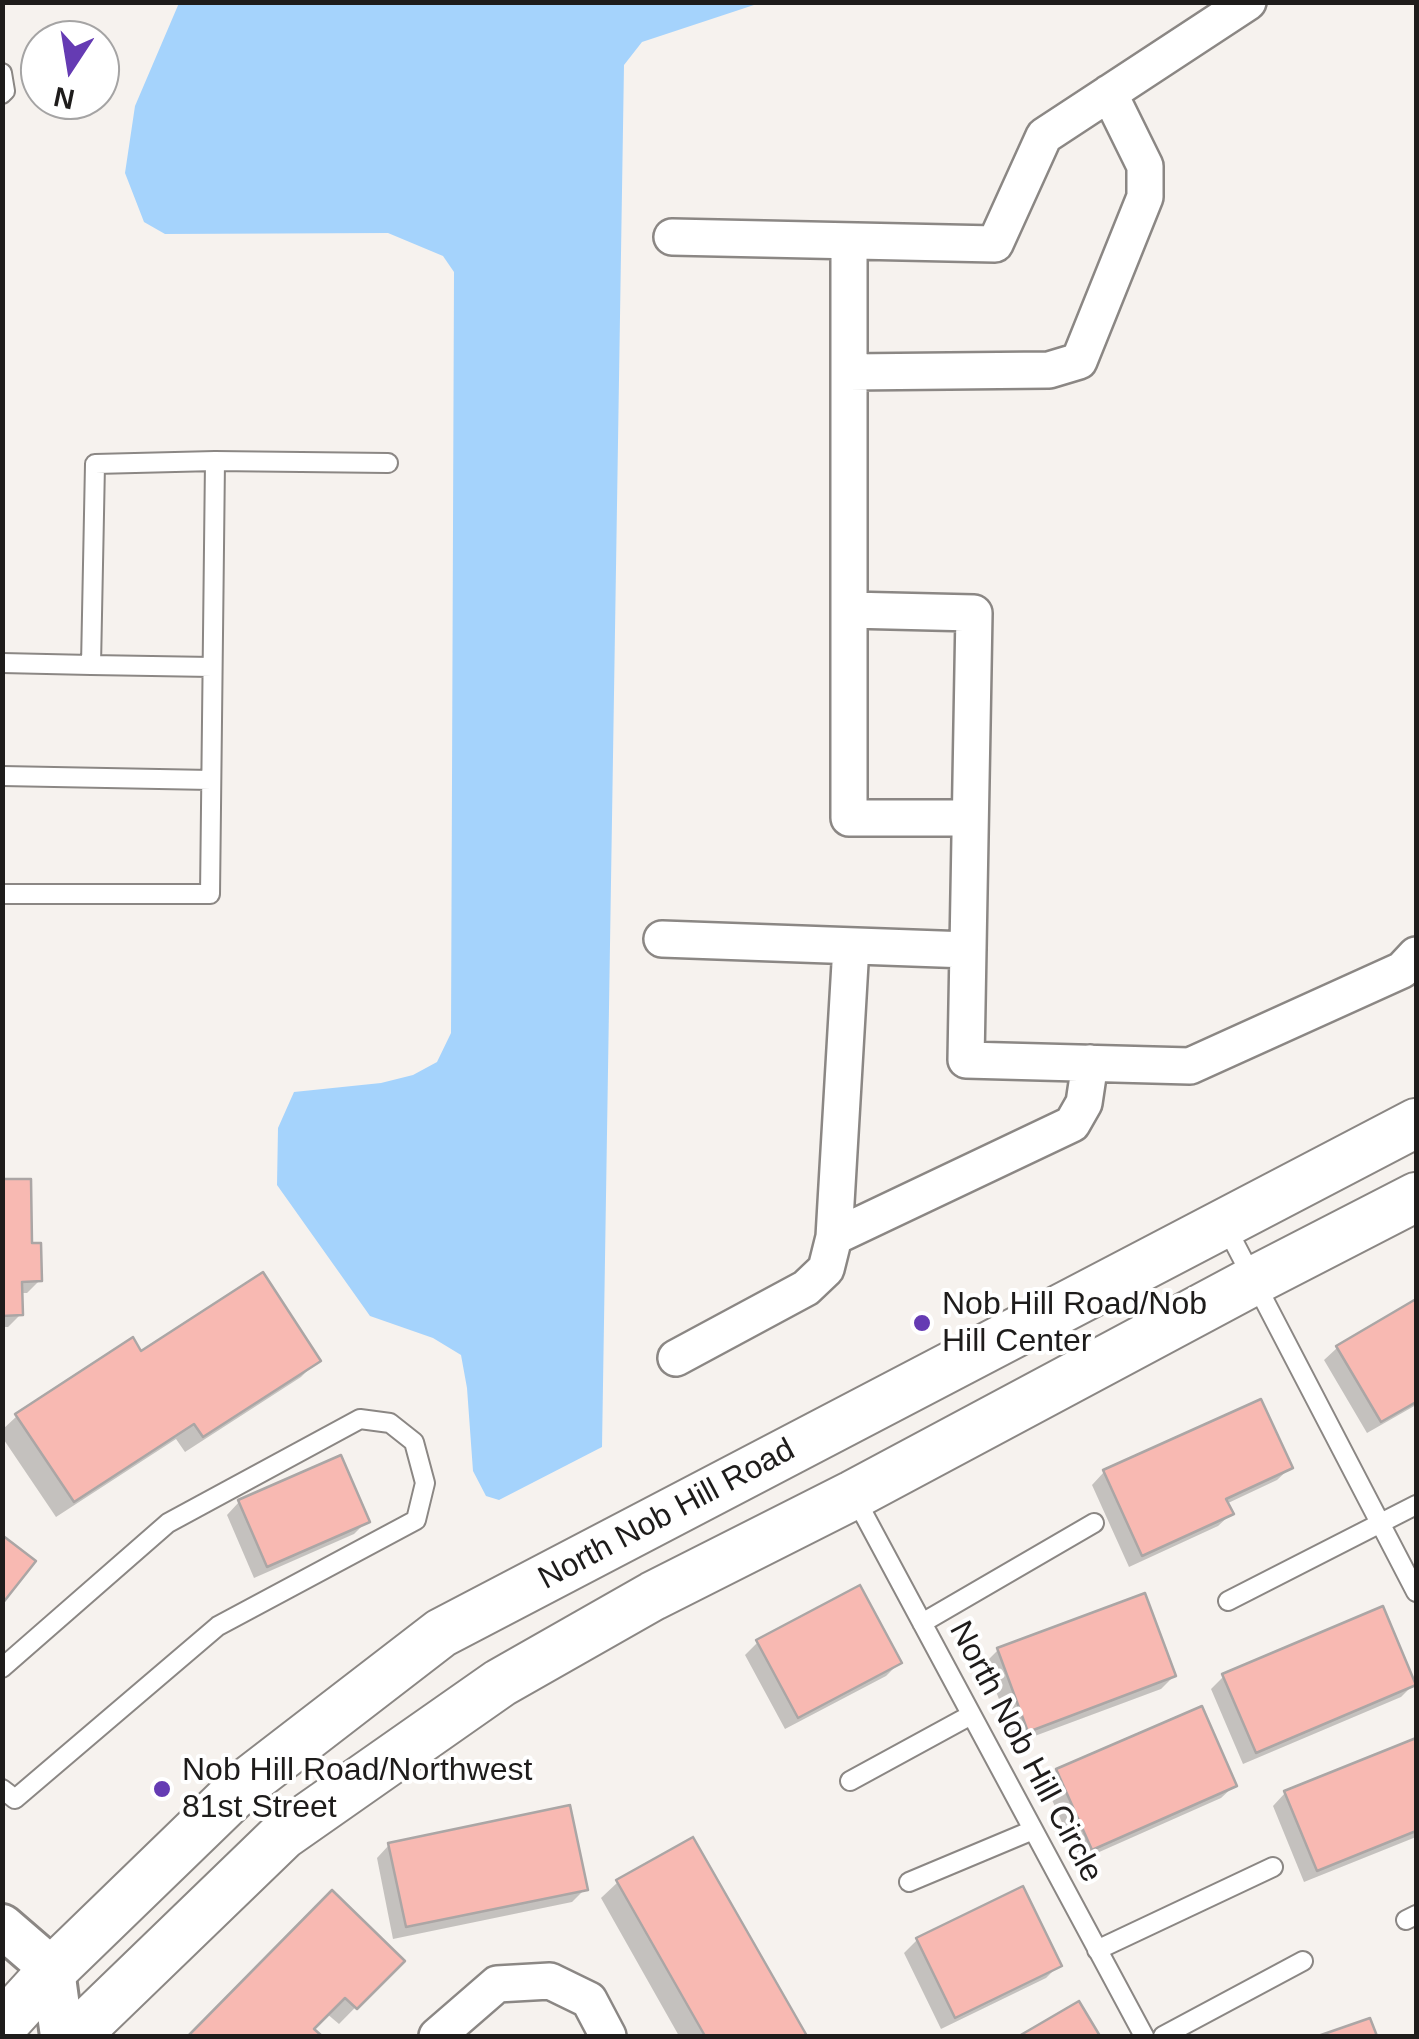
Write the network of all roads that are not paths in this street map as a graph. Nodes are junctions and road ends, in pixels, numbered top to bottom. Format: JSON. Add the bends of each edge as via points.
{"nodes":[{"id":1,"x":1248,"y":2,"type":"edge"},
{"id":2,"x":2,"y":73,"type":"edge"},
{"id":3,"x":1109,"y":93,"type":"junction"},
{"id":4,"x":2,"y":94,"type":"edge"},
{"id":5,"x":672,"y":237,"type":"dead end"},
{"id":6,"x":850,"y":241,"type":"junction"},
{"id":7,"x":850,"y":372,"type":"junction"},
{"id":8,"x":214,"y":461,"type":"junction"},
{"id":9,"x":388,"y":462,"type":"dead end"},
{"id":10,"x":848,"y":610,"type":"junction"},
{"id":11,"x":2,"y":663,"type":"edge"},
{"id":12,"x":91,"y":665,"type":"junction"},
{"id":13,"x":212,"y":667,"type":"junction"},
{"id":14,"x":2,"y":776,"type":"edge"},
{"id":15,"x":211,"y":780,"type":"junction"},
{"id":16,"x":970,"y":818,"type":"junction"},
{"id":17,"x":2,"y":894,"type":"edge"},
{"id":18,"x":662,"y":939,"type":"dead end"},
{"id":19,"x":851,"y":946,"type":"junction"},
{"id":20,"x":968,"y":950,"type":"junction"},
{"id":21,"x":1416,"y":955,"type":"edge"},
{"id":22,"x":1090,"y":1064,"type":"junction"},
{"id":23,"x":1416,"y":1123,"type":"edge"},
{"id":24,"x":1416,"y":1197,"type":"edge"},
{"id":25,"x":1224,"y":1224,"type":"junction"},
{"id":26,"x":834,"y":1238,"type":"junction"},
{"id":27,"x":1256,"y":1280,"type":"junction"},
{"id":28,"x":676,"y":1358,"type":"dead end"},
{"id":29,"x":853,"y":1496,"type":"junction"},
{"id":30,"x":1416,"y":1505,"type":"edge"},
{"id":31,"x":1094,"y":1523,"type":"dead end"},
{"id":32,"x":1381,"y":1523,"type":"junction"},
{"id":33,"x":1416,"y":1592,"type":"edge"},
{"id":34,"x":1228,"y":1601,"type":"dead end"},
{"id":35,"x":922,"y":1623,"type":"junction"},
{"id":36,"x":2,"y":1668,"type":"edge"},
{"id":37,"x":971,"y":1715,"type":"junction"},
{"id":38,"x":850,"y":1781,"type":"dead end"},
{"id":39,"x":2,"y":1789,"type":"edge"},
{"id":40,"x":1033,"y":1830,"type":"junction"},
{"id":41,"x":1273,"y":1867,"type":"dead end"},
{"id":42,"x":908,"y":1882,"type":"dead end"},
{"id":43,"x":2,"y":1926,"type":"edge"},
{"id":44,"x":1097,"y":1950,"type":"junction"},
{"id":45,"x":1303,"y":1962,"type":"dead end"},
{"id":46,"x":53,"y":1970,"type":"junction"},
{"id":47,"x":12,"y":2027,"type":"edge"},
{"id":48,"x":62,"y":2036,"type":"edge"},
{"id":49,"x":75,"y":2036,"type":"edge"},
{"id":50,"x":437,"y":2036,"type":"edge"},
{"id":51,"x":608,"y":2036,"type":"edge"},
{"id":52,"x":1144,"y":2036,"type":"edge"},
{"id":53,"x":1163,"y":2036,"type":"edge"}],
"edges":[{"from":1,"to":3,"type":"street"},
{"from":2,"to":4,"type":"lane"},
{"from":3,"to":6,"type":"street","via":[[1044,136],[995,244]]},
{"from":3,"to":7,"type":"street","via":[[1144,166],[1145,197],[1079,361],[1049,370]]},
{"from":5,"to":6,"type":"street"},
{"from":6,"to":7,"type":"street"},
{"from":7,"to":10,"type":"street"},
{"from":8,"to":9,"type":"lane"},
{"from":8,"to":12,"type":"lane","via":[[96,464]]},
{"from":8,"to":13,"type":"lane"},
{"from":10,"to":16,"type":"street","via":[[848,818]]},
{"from":10,"to":16,"type":"street","via":[[974,613]]},
{"from":11,"to":12,"type":"lane"},
{"from":12,"to":13,"type":"lane"},
{"from":13,"to":15,"type":"lane"},
{"from":14,"to":15,"type":"lane"},
{"from":15,"to":17,"type":"lane","via":[[210,894]]},
{"from":16,"to":20,"type":"street"},
{"from":18,"to":19,"type":"street"},
{"from":19,"to":20,"type":"street"},
{"from":19,"to":26,"type":"street"},
{"from":20,"to":22,"type":"street","via":[[966,1060]]},
{"from":21,"to":22,"type":"street","via":[[1402,970],[1190,1066]]},
{"from":22,"to":26,"type":"street","via":[[1084,1103],[1072,1124]]},
{"from":23,"to":25,"type":"main road","name":"North Nob Hill Road"},
{"from":24,"to":27,"type":"main road","name":"North Nob Hill Road"},
{"from":25,"to":27,"type":"lane"},
{"from":25,"to":46,"type":"main road","name":"North Nob Hill Road","via":[[442,1632],[245,1784]]},
{"from":26,"to":28,"type":"street","via":[[826,1269],[806,1288]]},
{"from":27,"to":29,"type":"main road","name":"North Nob Hill Road"},
{"from":27,"to":32,"type":"lane"},
{"from":29,"to":35,"type":"lane","name":"North Nob Hill Circle"},
{"from":29,"to":49,"type":"main road","name":"North Nob Hill Road","via":[[653,1596],[485,1694],[282,1835]]},
{"from":30,"to":32,"type":"lane"},
{"from":31,"to":35,"type":"lane"},
{"from":32,"to":33,"type":"lane"},
{"from":32,"to":34,"type":"lane"},
{"from":35,"to":37,"type":"lane","name":"North Nob Hill Circle"},
{"from":36,"to":39,"type":"lane","via":[[168,1523],[360,1419],[390,1423],[414,1442],[425,1483],[416,1520],[218,1626],[15,1800]]},
{"from":37,"to":38,"type":"lane"},
{"from":37,"to":40,"type":"lane","name":"North Nob Hill Circle"},
{"from":40,"to":42,"type":"lane"},
{"from":40,"to":44,"type":"lane","name":"North Nob Hill Circle"},
{"from":41,"to":44,"type":"lane"},
{"from":43,"to":46,"type":"street"},
{"from":44,"to":52,"type":"lane","name":"North Nob Hill Circle"},
{"from":45,"to":53,"type":"lane"},
{"from":46,"to":47,"type":"main road","name":"North Nob Hill Road"},
{"from":46,"to":48,"type":"street"},
{"from":50,"to":51,"type":"street","via":[[497,1984],[550,1981],[588,2000]]}]}
